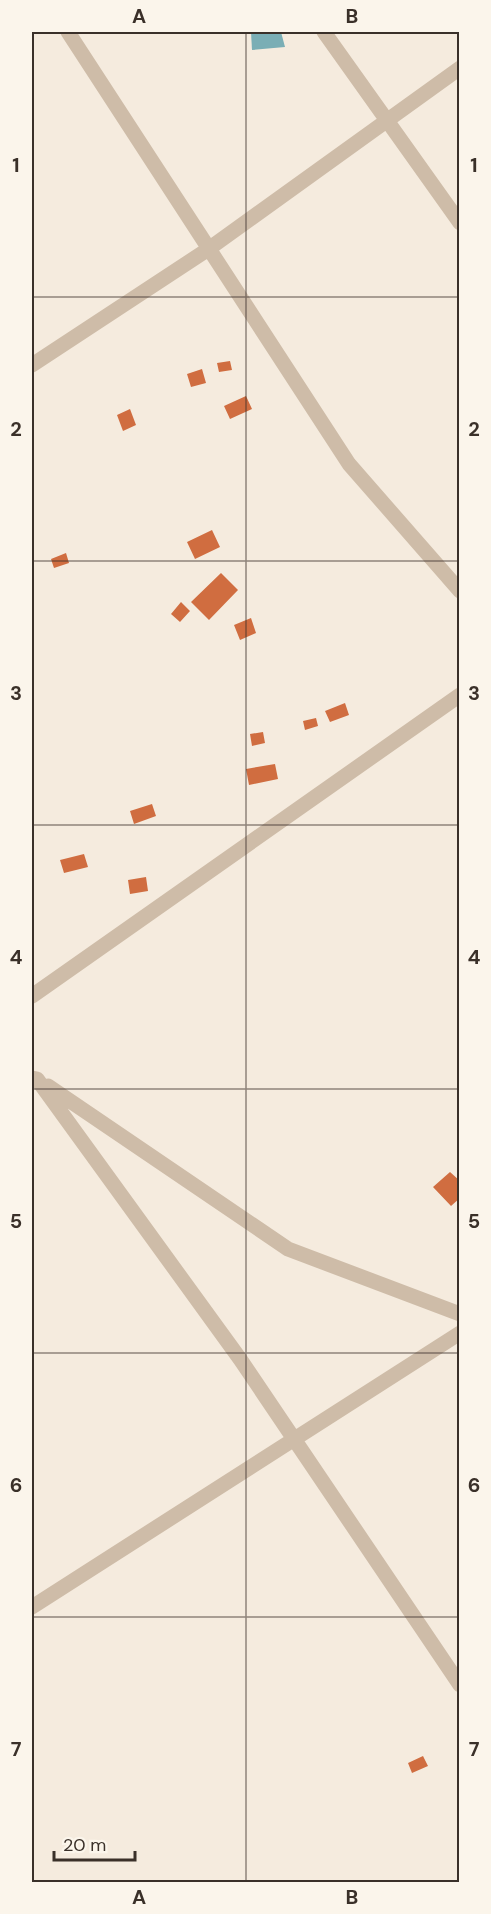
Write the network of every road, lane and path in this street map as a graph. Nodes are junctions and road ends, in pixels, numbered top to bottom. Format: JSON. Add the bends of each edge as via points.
{"nodes":[{"id":1,"x":68,"y":32,"type":"edge"},
{"id":2,"x":324,"y":32,"type":"edge"},
{"id":3,"x":459,"y":68,"type":"edge"},
{"id":4,"x":388,"y":121,"type":"junction"},
{"id":5,"x":459,"y":223,"type":"edge"},
{"id":6,"x":207,"y":249,"type":"junction"},
{"id":7,"x":32,"y":365,"type":"edge"},
{"id":8,"x":459,"y":591,"type":"edge"},
{"id":9,"x":459,"y":695,"type":"edge"},
{"id":10,"x":32,"y":996,"type":"edge"},
{"id":11,"x":33,"y":1076,"type":"edge"},
{"id":12,"x":459,"y":1314,"type":"edge"},
{"id":13,"x":459,"y":1333,"type":"edge"},
{"id":14,"x":294,"y":1439,"type":"junction"},
{"id":15,"x":32,"y":1607,"type":"edge"},
{"id":16,"x":459,"y":1685,"type":"edge"}],
"edges":[{"from":1,"to":6,"type":"street"},
{"from":2,"to":4,"type":"street"},
{"from":3,"to":4,"type":"street"},
{"from":4,"to":5,"type":"street"},
{"from":4,"to":6,"type":"street"},
{"from":6,"to":7,"type":"street"},
{"from":6,"to":8,"type":"street","via":[[349,464]]},
{"from":9,"to":10,"type":"street"},
{"from":11,"to":12,"type":"street","via":[[288,1249]]},
{"from":11,"to":14,"type":"street"},
{"from":13,"to":14,"type":"street"},
{"from":14,"to":15,"type":"street"},
{"from":14,"to":16,"type":"street"}]}
